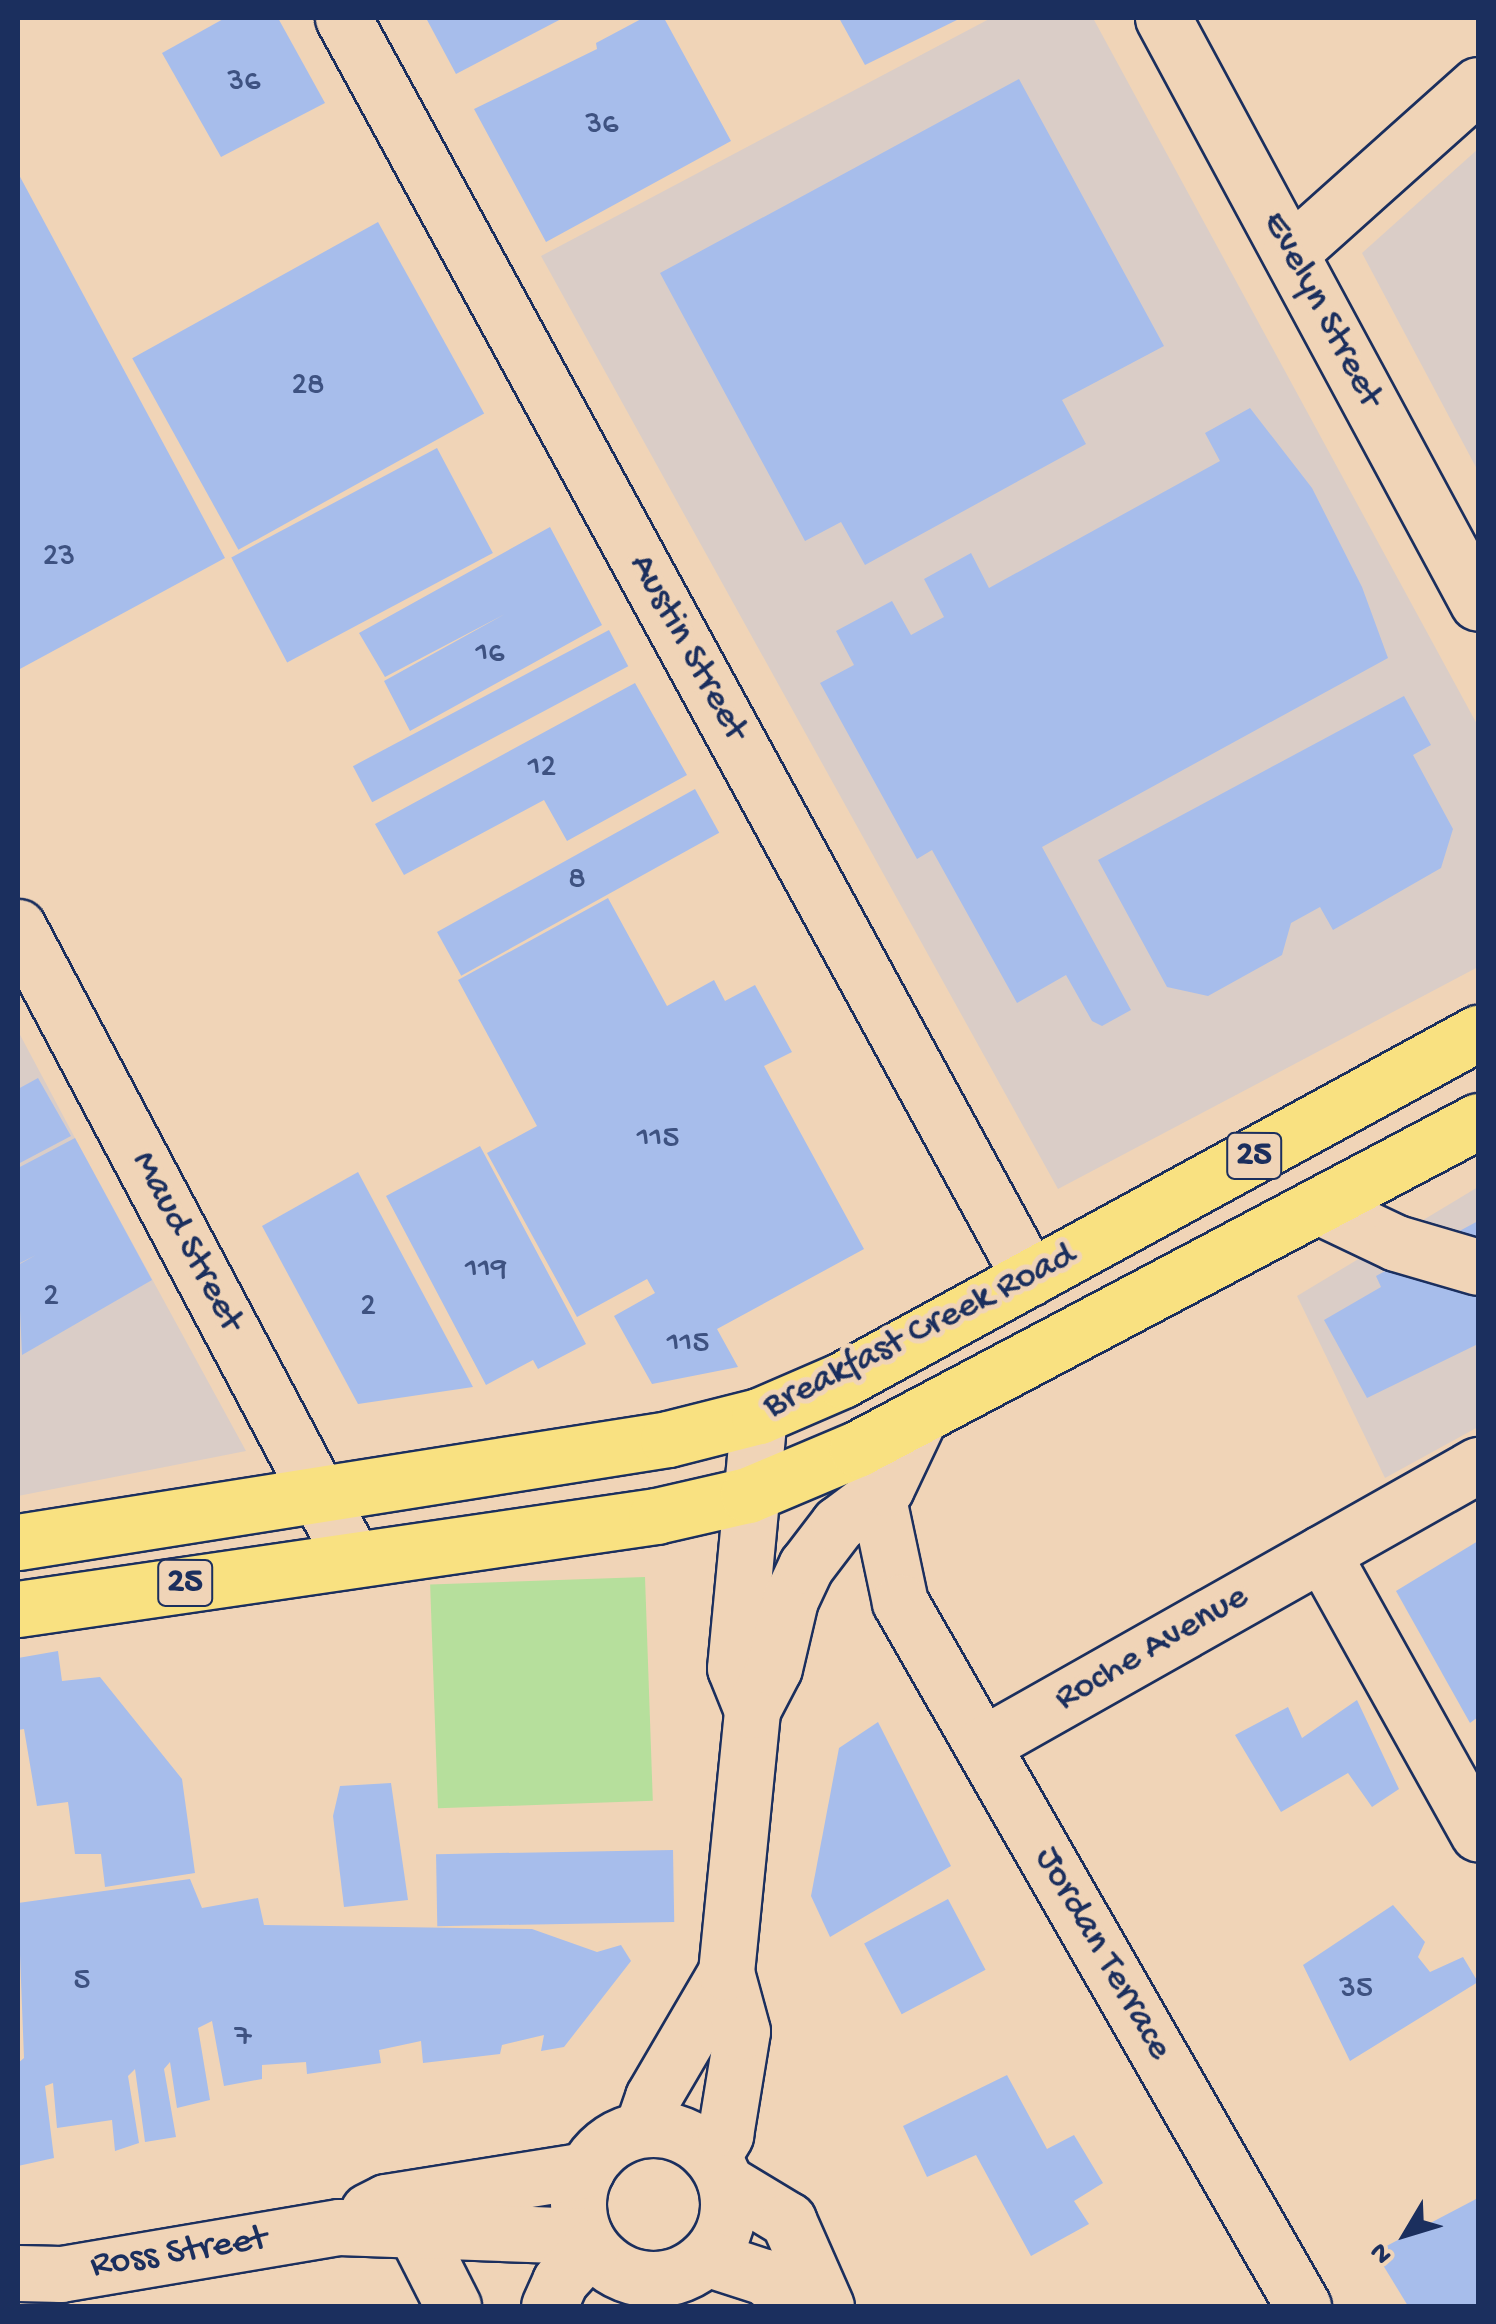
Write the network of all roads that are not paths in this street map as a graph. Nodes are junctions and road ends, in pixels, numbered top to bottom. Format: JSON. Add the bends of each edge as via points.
{"nodes":[{"id":1,"x":343,"y":18,"type":"edge"},
{"id":2,"x":1163,"y":18,"type":"edge"},
{"id":3,"x":1478,"y":86,"type":"edge"},
{"id":4,"x":1290,"y":253,"type":"junction"},
{"id":5,"x":1478,"y":603,"type":"edge"},
{"id":6,"x":18,"y":927,"type":"edge"},
{"id":7,"x":1478,"y":1033,"type":"edge"},
{"id":8,"x":1478,"y":1121,"type":"edge"},
{"id":9,"x":1318,"y":1206,"type":"junction"},
{"id":10,"x":1478,"y":1267,"type":"edge"},
{"id":11,"x":1030,"y":1278,"type":"junction"},
{"id":12,"x":759,"y":1416,"type":"junction"},
{"id":13,"x":920,"y":1416,"type":"junction"},
{"id":14,"x":1478,"y":1464,"type":"edge"},
{"id":15,"x":321,"y":1494,"type":"junction"},
{"id":16,"x":876,"y":1494,"type":"junction"},
{"id":17,"x":748,"y":1495,"type":"junction"},
{"id":18,"x":18,"y":1542,"type":"edge"},
{"id":19,"x":1322,"y":1552,"type":"junction"},
{"id":20,"x":352,"y":1558,"type":"junction"},
{"id":21,"x":18,"y":1609,"type":"edge"},
{"id":22,"x":752,"y":1710,"type":"junction"},
{"id":23,"x":982,"y":1746,"type":"junction"},
{"id":24,"x":1478,"y":1833,"type":"edge"},
{"id":25,"x":726,"y":1972,"type":"junction"},
{"id":26,"x":642,"y":2130,"type":"junction"},
{"id":27,"x":586,"y":2170,"type":"junction"},
{"id":28,"x":718,"y":2170,"type":"junction"},
{"id":29,"x":339,"y":2228,"type":"junction"},
{"id":30,"x":415,"y":2231,"type":"junction"},
{"id":31,"x":588,"y":2242,"type":"junction"},
{"id":32,"x":18,"y":2274,"type":"edge"},
{"id":33,"x":670,"y":2281,"type":"edge"},
{"id":34,"x":453,"y":2306,"type":"edge"},
{"id":35,"x":549,"y":2306,"type":"edge"},
{"id":36,"x":798,"y":2306,"type":"edge"},
{"id":37,"x":826,"y":2306,"type":"edge"},
{"id":38,"x":1304,"y":2306,"type":"edge"}],
"edges":[{"from":1,"to":11,"type":"street","name":"Austin Street"},
{"from":2,"to":4,"type":"street","name":"Evelyn Street"},
{"from":3,"to":4,"type":"street"},
{"from":4,"to":5,"type":"street","name":"Evelyn Street"},
{"from":6,"to":15,"type":"street","name":"Maud Street"},
{"from":7,"to":11,"type":"main road","name":"Breakfast Creek Road","number":"25"},
{"from":8,"to":9,"type":"main road","name":"Breakfast Creek Road","number":"25"},
{"from":9,"to":10,"type":"street","via":[[1396,1243]]},
{"from":9,"to":13,"type":"main road","name":"Breakfast Creek Road","number":"25"},
{"from":11,"to":12,"type":"main road","name":"Breakfast Creek Road","number":"25","via":[[842,1380]]},
{"from":12,"to":15,"type":"main road","name":"Breakfast Creek Road","number":"25","via":[[668,1438]]},
{"from":12,"to":17,"type":"street"},
{"from":13,"to":16,"type":"street","via":[[886,1488]]},
{"from":13,"to":17,"type":"main road","name":"Breakfast Creek Road","number":"25"},
{"from":14,"to":19,"type":"street","name":"Roche Avenue"},
{"from":15,"to":18,"type":"main road","name":"Breakfast Creek Road","number":"25"},
{"from":15,"to":20,"type":"street","name":"Maud Street"},
{"from":16,"to":22,"type":"street","via":[[838,1524],[806,1566],[790,1600],[774,1668]]},
{"from":16,"to":23,"type":"street","name":"Jordan Terrace","via":[[900,1602]]},
{"from":17,"to":20,"type":"main road","name":"Breakfast Creek Road","number":"25","via":[[656,1516]]},
{"from":17,"to":22,"type":"street","via":[[736,1668]]},
{"from":19,"to":23,"type":"street","name":"Roche Avenue"},
{"from":19,"to":24,"type":"street"},
{"from":20,"to":21,"type":"main road","name":"Breakfast Creek Road","number":"25"},
{"from":22,"to":25,"type":"street"},
{"from":23,"to":38,"type":"street","name":"Jordan Terrace"},
{"from":25,"to":26,"type":"street","via":[[653,2097]]},
{"from":25,"to":28,"type":"street","via":[[742,2031]]},
{"from":26,"to":27,"type":"street","via":[[609,2143]]},
{"from":26,"to":28,"type":"street","via":[[692,2139]]},
{"from":27,"to":29,"type":"street","name":"Ross Street","via":[[386,2202]]},
{"from":27,"to":31,"type":"street","via":[[578,2214]]},
{"from":28,"to":33,"type":"street","via":[[726,2223]]},
{"from":28,"to":37,"type":"street","via":[[788,2220]]},
{"from":29,"to":30,"type":"street","name":"Ross Street"},
{"from":29,"to":32,"type":"street","name":"Ross Street","via":[[61,2274]]},
{"from":30,"to":31,"type":"street","name":"Ross Street"},
{"from":30,"to":34,"type":"street"},
{"from":31,"to":33,"type":"street","via":[[622,2272]]},
{"from":31,"to":35,"type":"street"},
{"from":33,"to":36,"type":"street","via":[[755,2272]]}]}
